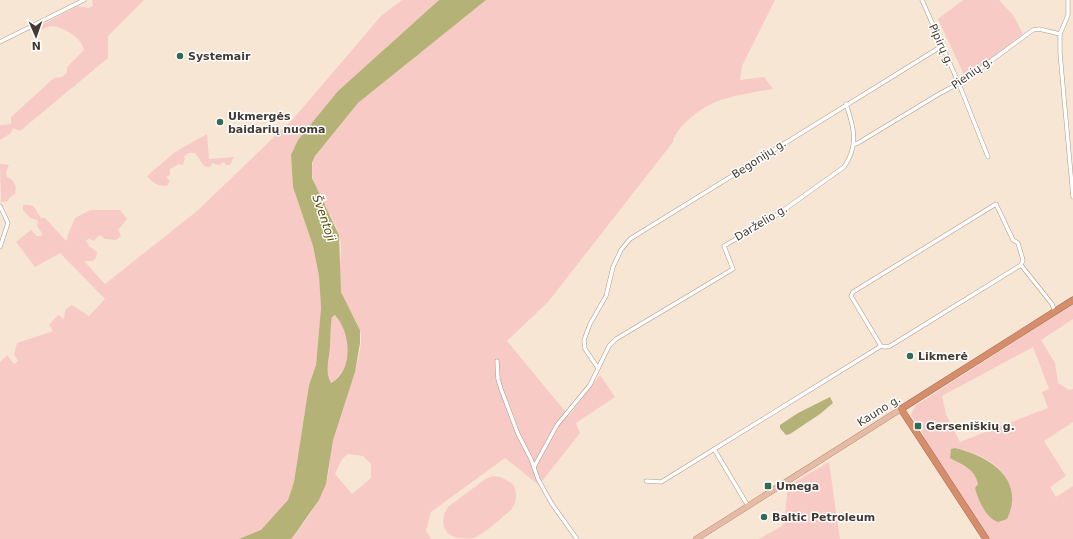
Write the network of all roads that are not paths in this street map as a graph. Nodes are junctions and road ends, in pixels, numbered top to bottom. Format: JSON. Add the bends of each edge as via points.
{"nodes":[{"id":1,"x":73,"y":0,"type":"edge"},
{"id":2,"x":84,"y":0,"type":"edge"},
{"id":3,"x":922,"y":0,"type":"edge"},
{"id":4,"x":1068,"y":0,"type":"edge"},
{"id":5,"x":75,"y":5,"type":"junction"},
{"id":6,"x":1060,"y":34,"type":"junction"},
{"id":7,"x":0,"y":42,"type":"edge"},
{"id":8,"x":942,"y":46,"type":"junction"},
{"id":9,"x":959,"y":84,"type":"junction"},
{"id":10,"x":846,"y":104,"type":"junction"},
{"id":11,"x":855,"y":144,"type":"junction"},
{"id":12,"x":988,"y":156,"type":"dead end"},
{"id":13,"x":1073,"y":197,"type":"edge"},
{"id":14,"x":0,"y":206,"type":"edge"},
{"id":15,"x":0,"y":247,"type":"edge"},
{"id":16,"x":1021,"y":266,"type":"junction"},
{"id":17,"x":1073,"y":300,"type":"edge"},
{"id":18,"x":1055,"y":312,"type":"junction"},
{"id":19,"x":881,"y":346,"type":"junction"},
{"id":20,"x":497,"y":361,"type":"dead end"},
{"id":21,"x":598,"y":368,"type":"junction"},
{"id":22,"x":901,"y":409,"type":"junction"},
{"id":23,"x":714,"y":449,"type":"junction"},
{"id":24,"x":534,"y":467,"type":"junction"},
{"id":25,"x":646,"y":481,"type":"dead end"},
{"id":26,"x":748,"y":506,"type":"junction"},
{"id":27,"x":578,"y":539,"type":"edge"},
{"id":28,"x":697,"y":539,"type":"edge"},
{"id":29,"x":986,"y":539,"type":"edge"}],
"edges":[{"from":1,"to":5,"type":"street"},
{"from":2,"to":5,"type":"street"},
{"from":3,"to":8,"type":"street","name":"Pipirų g."},
{"from":4,"to":6,"type":"street","via":[[1068,16]]},
{"from":5,"to":7,"type":"street"},
{"from":6,"to":9,"type":"street","name":"Pienių g.","via":[[1033,30]]},
{"from":6,"to":13,"type":"street"},
{"from":8,"to":9,"type":"street","name":"Pipirų g."},
{"from":8,"to":10,"type":"street","name":"Begonijų g."},
{"from":9,"to":11,"type":"street","name":"Pienių g."},
{"from":9,"to":12,"type":"street","name":"Pipirų g."},
{"from":10,"to":11,"type":"street","via":[[852,120]]},
{"from":10,"to":21,"type":"street","name":"Begonijų g.","via":[[721,184],[635,234],[621,250],[613,267],[606,296],[584,340],[585,349]]},
{"from":11,"to":21,"type":"street","name":"Darželio g.","via":[[852,155],[844,166],[774,217],[724,246],[733,269],[620,335],[609,346]]},
{"from":14,"to":15,"type":"street","via":[[8,223]]},
{"from":16,"to":18,"type":"street","via":[[1052,304]]},
{"from":16,"to":19,"type":"street","via":[[890,346]]},
{"from":16,"to":19,"type":"street","via":[[1023,260],[1018,243],[1013,240],[996,204],[853,292],[851,296]]},
{"from":17,"to":18,"type":"highway","name":"Kauno g."},
{"from":18,"to":22,"type":"highway","name":"Kauno g."},
{"from":19,"to":23,"type":"street"},
{"from":20,"to":24,"type":"street","via":[[501,389]]},
{"from":21,"to":24,"type":"street","via":[[590,385],[557,426]]},
{"from":22,"to":26,"type":"main road","name":"Kauno g."},
{"from":22,"to":29,"type":"highway"},
{"from":23,"to":25,"type":"street","via":[[661,482]]},
{"from":23,"to":26,"type":"street"},
{"from":24,"to":27,"type":"street","via":[[552,504]]},
{"from":26,"to":28,"type":"main road","name":"Kauno g."}]}
